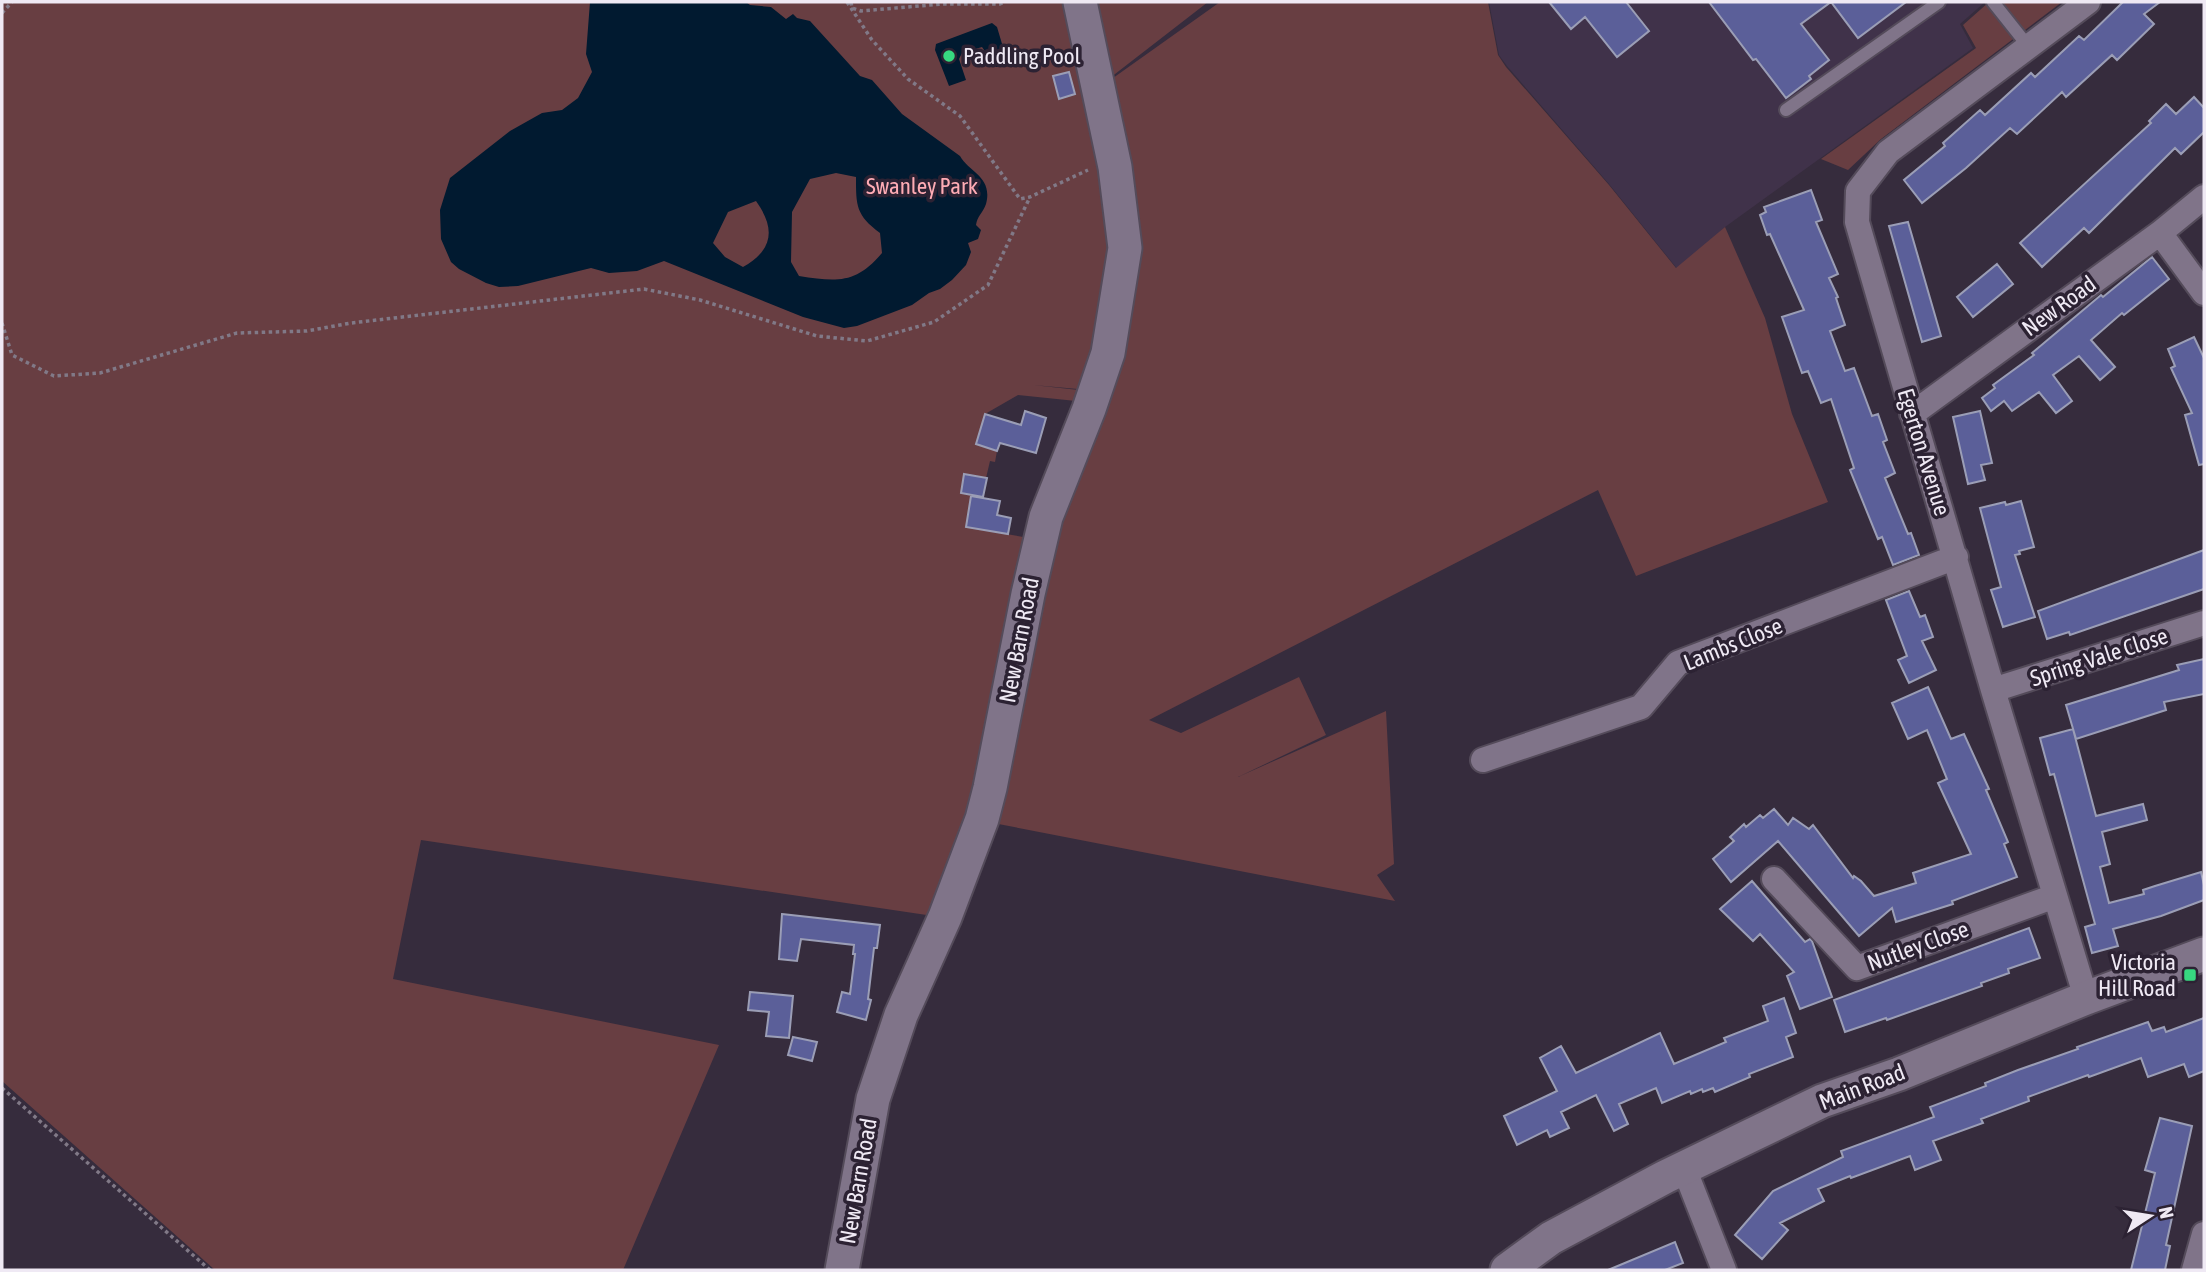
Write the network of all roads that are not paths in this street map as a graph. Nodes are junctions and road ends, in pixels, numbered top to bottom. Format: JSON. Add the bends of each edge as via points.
{"nodes":[{"id":1,"x":1080,"y":2,"type":"edge"},
{"id":2,"x":1939,"y":2,"type":"edge"},
{"id":3,"x":1993,"y":2,"type":"edge"},
{"id":4,"x":2088,"y":2,"type":"edge"},
{"id":5,"x":2028,"y":46,"type":"junction"},
{"id":6,"x":1786,"y":110,"type":"dead end"},
{"id":7,"x":2204,"y":197,"type":"edge"},
{"id":8,"x":2160,"y":233,"type":"junction"},
{"id":9,"x":2204,"y":293,"type":"edge"},
{"id":10,"x":1912,"y":414,"type":"junction"},
{"id":11,"x":1956,"y":557,"type":"junction"},
{"id":12,"x":2204,"y":623,"type":"edge"},
{"id":13,"x":1993,"y":690,"type":"junction"},
{"id":14,"x":1483,"y":760,"type":"dead end"},
{"id":15,"x":1774,"y":878,"type":"dead end"},
{"id":16,"x":2055,"y":897,"type":"junction"},
{"id":17,"x":2204,"y":954,"type":"edge"},
{"id":18,"x":2086,"y":998,"type":"junction"},
{"id":19,"x":1684,"y":1168,"type":"junction"},
{"id":20,"x":2203,"y":1241,"type":"edge"},
{"id":21,"x":842,"y":1270,"type":"edge"},
{"id":22,"x":1507,"y":1270,"type":"edge"},
{"id":23,"x":1724,"y":1270,"type":"edge"},
{"id":24,"x":2194,"y":1270,"type":"edge"}],
"edges":[{"from":1,"to":21,"type":"street","name":"New Barn Road","via":[[1115,167],[1125,248],[1108,353],[1045,517],[982,818],[901,1015],[873,1099]]},
{"from":2,"to":6,"type":"lane"},
{"from":3,"to":5,"type":"lane"},
{"from":4,"to":5,"type":"street","name":"Egerton Avenue"},
{"from":5,"to":10,"type":"street","name":"Egerton Avenue","via":[[1888,152],[1858,191],[1857,222]]},
{"from":7,"to":8,"type":"street","name":"New Road"},
{"from":8,"to":9,"type":"street"},
{"from":8,"to":10,"type":"street","name":"New Road"},
{"from":10,"to":11,"type":"street","name":"Egerton Avenue"},
{"from":11,"to":13,"type":"street","name":"Egerton Avenue"},
{"from":11,"to":14,"type":"street","name":"Lambs Close","via":[[1678,663],[1641,707]]},
{"from":12,"to":13,"type":"street","name":"Spring Vale Close"},
{"from":13,"to":16,"type":"street","name":"Egerton Avenue"},
{"from":15,"to":16,"type":"street","name":"Nutley Close","via":[[1857,968]]},
{"from":16,"to":18,"type":"street","name":"Egerton Avenue"},
{"from":17,"to":18,"type":"street","name":"Main Road"},
{"from":18,"to":19,"type":"street","name":"Main Road","via":[[1822,1101]]},
{"from":19,"to":22,"type":"street","name":"Main Road","via":[[1534,1249]]},
{"from":19,"to":23,"type":"street"},
{"from":20,"to":24,"type":"street"}]}
